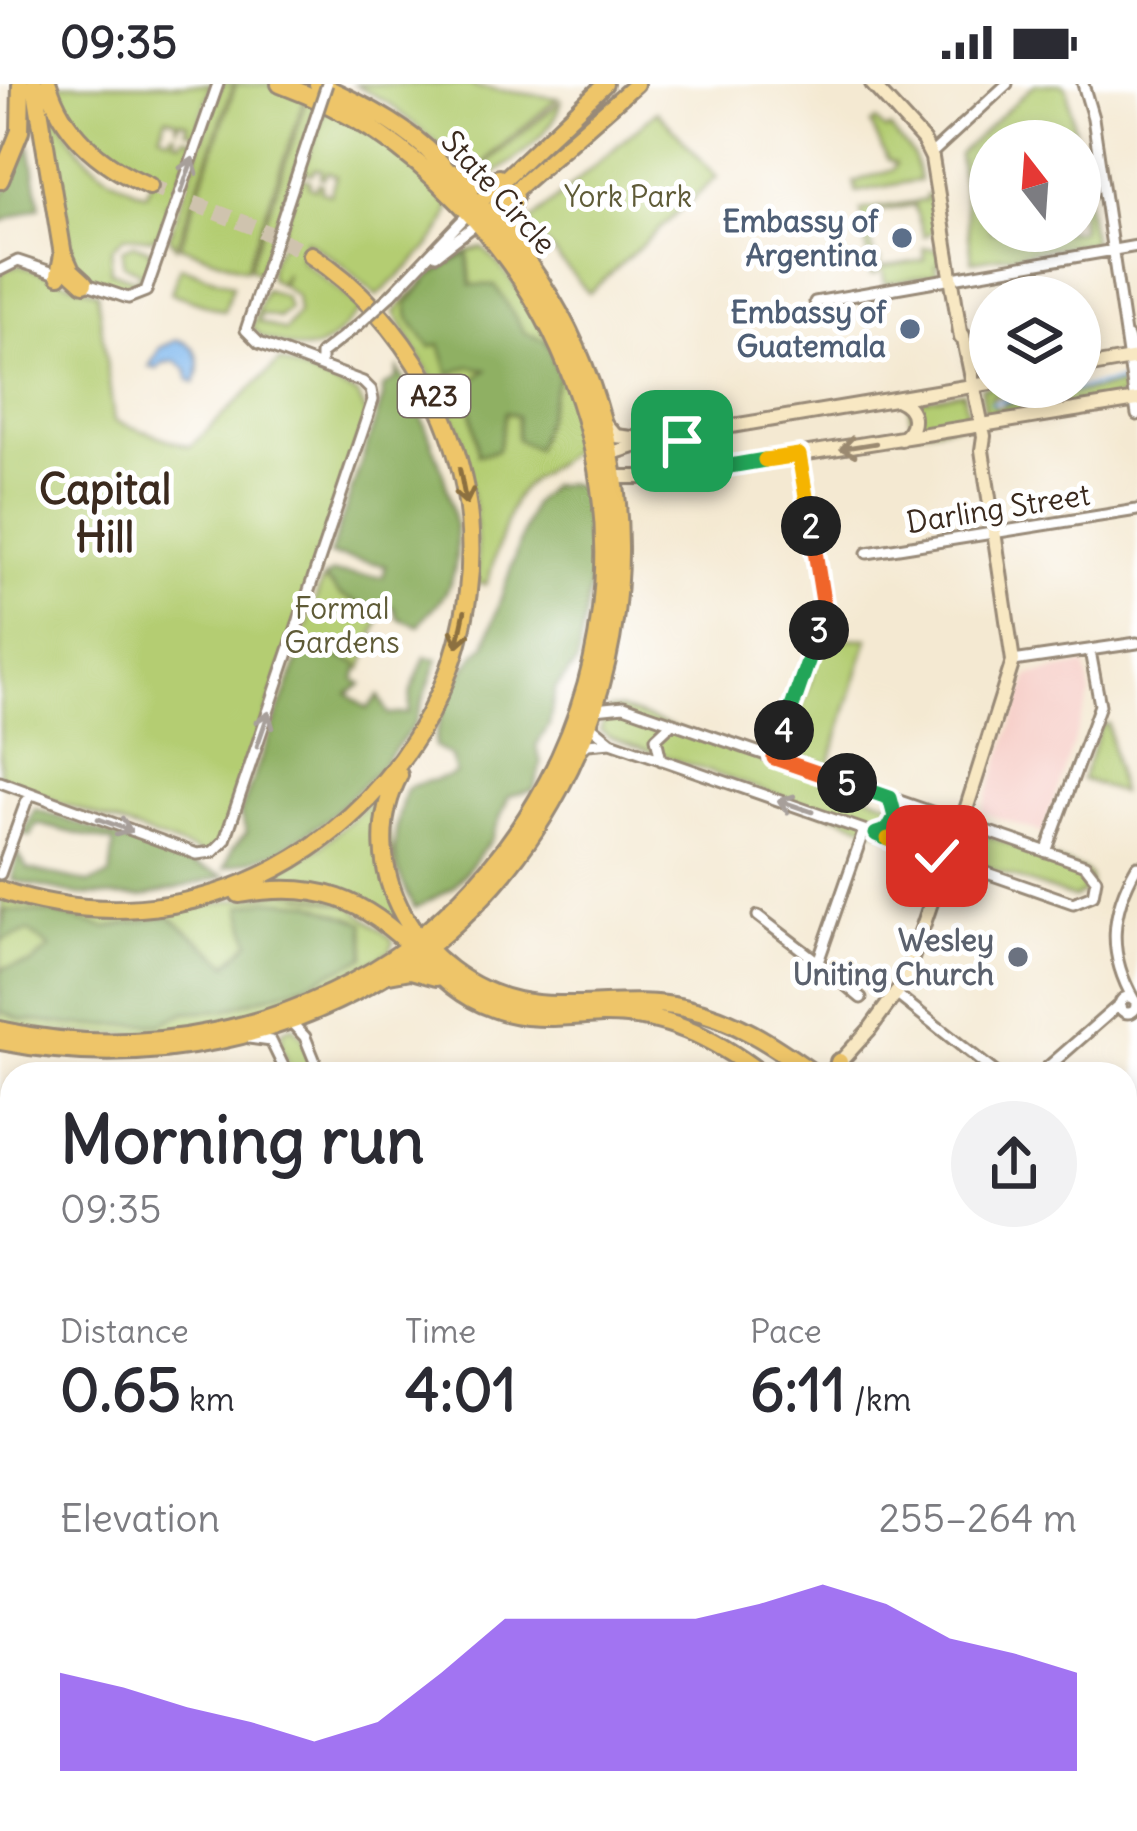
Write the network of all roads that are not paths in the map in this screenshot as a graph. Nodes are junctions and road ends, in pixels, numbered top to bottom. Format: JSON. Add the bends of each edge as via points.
{"nodes":[{"id":1,"x":21,"y":84,"type":"edge"},
{"id":2,"x":34,"y":84,"type":"edge"},
{"id":3,"x":48,"y":84,"type":"edge"},
{"id":4,"x":218,"y":84,"type":"edge"},
{"id":5,"x":280,"y":84,"type":"edge"},
{"id":6,"x":318,"y":84,"type":"edge"},
{"id":7,"x":327,"y":84,"type":"edge"},
{"id":8,"x":604,"y":84,"type":"edge"},
{"id":9,"x":636,"y":84,"type":"edge"},
{"id":10,"x":872,"y":84,"type":"edge"},
{"id":11,"x":1007,"y":84,"type":"edge"},
{"id":12,"x":1083,"y":84,"type":"edge"},
{"id":13,"x":22,"y":107,"type":"junction"},
{"id":14,"x":931,"y":154,"type":"junction"},
{"id":15,"x":436,"y":160,"type":"junction"},
{"id":16,"x":517,"y":163,"type":"junction"},
{"id":17,"x":0,"y":166,"type":"edge"},
{"id":18,"x":0,"y":180,"type":"edge"},
{"id":19,"x":527,"y":184,"type":"junction"},
{"id":20,"x":149,"y":186,"type":"tunnel mouth"},
{"id":21,"x":451,"y":193,"type":"junction"},
{"id":22,"x":479,"y":213,"type":"junction"},
{"id":23,"x":446,"y":244,"type":"junction"},
{"id":24,"x":1137,"y":246,"type":"edge"},
{"id":25,"x":502,"y":249,"type":"junction"},
{"id":26,"x":1114,"y":250,"type":"junction"},
{"id":27,"x":62,"y":253,"type":"junction"},
{"id":28,"x":311,"y":255,"type":"tunnel mouth"},
{"id":29,"x":527,"y":259,"type":"junction"},
{"id":30,"x":0,"y":270,"type":"edge"},
{"id":31,"x":59,"y":274,"type":"junction"},
{"id":32,"x":953,"y":278,"type":"junction"},
{"id":33,"x":84,"y":283,"type":"junction"},
{"id":34,"x":815,"y":302,"type":"dead end"},
{"id":35,"x":343,"y":338,"type":"junction"},
{"id":36,"x":323,"y":352,"type":"junction"},
{"id":37,"x":302,"y":357,"type":"junction"},
{"id":38,"x":1134,"y":364,"type":"edge"},
{"id":39,"x":1101,"y":366,"type":"edge"},
{"id":40,"x":322,"y":367,"type":"junction"},
{"id":41,"x":969,"y":374,"type":"edge"},
{"id":42,"x":969,"y":387,"type":"edge"},
{"id":43,"x":1135,"y":396,"type":"edge"},
{"id":44,"x":891,"y":400,"type":"junction"},
{"id":45,"x":975,"y":408,"type":"edge"},
{"id":46,"x":1137,"y":415,"type":"edge"},
{"id":47,"x":601,"y":419,"type":"junction"},
{"id":48,"x":978,"y":427,"type":"junction"},
{"id":49,"x":694,"y":432,"type":"junction"},
{"id":50,"x":660,"y":438,"type":"junction"},
{"id":51,"x":901,"y":439,"type":"junction"},
{"id":52,"x":799,"y":455,"type":"junction"},
{"id":53,"x":604,"y":466,"type":"junction"},
{"id":54,"x":706,"y":470,"type":"junction"},
{"id":55,"x":659,"y":477,"type":"junction"},
{"id":56,"x":616,"y":497,"type":"junction"},
{"id":57,"x":1137,"y":510,"type":"edge"},
{"id":58,"x":994,"y":534,"type":"junction"},
{"id":59,"x":867,"y":553,"type":"dead end"},
{"id":60,"x":1137,"y":643,"type":"edge"},
{"id":61,"x":1090,"y":651,"type":"junction"},
{"id":62,"x":1013,"y":661,"type":"junction"},
{"id":63,"x":609,"y":688,"type":"junction"},
{"id":64,"x":624,"y":706,"type":"junction"},
{"id":65,"x":588,"y":716,"type":"junction"},
{"id":66,"x":673,"y":723,"type":"junction"},
{"id":67,"x":611,"y":742,"type":"junction"},
{"id":68,"x":409,"y":752,"type":"junction"},
{"id":69,"x":578,"y":752,"type":"junction"},
{"id":70,"x":774,"y":758,"type":"junction"},
{"id":71,"x":661,"y":760,"type":"junction"},
{"id":72,"x":0,"y":782,"type":"edge"},
{"id":73,"x":32,"y":795,"type":"junction"},
{"id":74,"x":890,"y":798,"type":"junction"},
{"id":75,"x":961,"y":822,"type":"junction"},
{"id":76,"x":529,"y":829,"type":"junction"},
{"id":77,"x":864,"y":830,"type":"junction"},
{"id":78,"x":876,"y":834,"type":"junction"},
{"id":79,"x":1046,"y":852,"type":"junction"},
{"id":80,"x":948,"y":860,"type":"junction"},
{"id":81,"x":1137,"y":866,"type":"edge"},
{"id":82,"x":0,"y":874,"type":"edge"},
{"id":83,"x":495,"y":874,"type":"junction"},
{"id":84,"x":0,"y":890,"type":"edge"},
{"id":85,"x":156,"y":906,"type":"junction"},
{"id":86,"x":758,"y":916,"type":"dead end"},
{"id":87,"x":457,"y":923,"type":"junction"},
{"id":88,"x":420,"y":946,"type":"junction"},
{"id":89,"x":818,"y":962,"type":"junction"},
{"id":90,"x":389,"y":974,"type":"junction"},
{"id":91,"x":447,"y":974,"type":"junction"},
{"id":92,"x":896,"y":994,"type":"junction"},
{"id":93,"x":861,"y":998,"type":"dead end"},
{"id":94,"x":300,"y":1005,"type":"junction"},
{"id":95,"x":1131,"y":1008,"type":"edge"},
{"id":96,"x":321,"y":1009,"type":"junction"},
{"id":97,"x":263,"y":1018,"type":"junction"},
{"id":98,"x":287,"y":1022,"type":"junction"},
{"id":99,"x":0,"y":1029,"type":"edge"},
{"id":100,"x":232,"y":1040,"type":"junction"},
{"id":101,"x":0,"y":1042,"type":"edge"},
{"id":102,"x":310,"y":1046,"type":"junction"},
{"id":103,"x":786,"y":1053,"type":"junction"},
{"id":104,"x":280,"y":1054,"type":"junction"},
{"id":105,"x":283,"y":1062,"type":"edge"},
{"id":106,"x":316,"y":1062,"type":"edge"},
{"id":107,"x":744,"y":1062,"type":"edge"},
{"id":108,"x":793,"y":1062,"type":"edge"},
{"id":109,"x":798,"y":1062,"type":"edge"},
{"id":110,"x":841,"y":1062,"type":"edge"},
{"id":111,"x":982,"y":1062,"type":"edge"},
{"id":112,"x":1054,"y":1062,"type":"edge"}],
"edges":[{"from":1,"to":13,"type":"highway"},
{"from":2,"to":27,"type":"highway"},
{"from":3,"to":20,"type":"highway","via":[[70,130],[111,167]]},
{"from":33,"to":4,"type":"street","one_way":true,"via":[[128,298],[147,289]]},
{"from":5,"to":21,"type":"highway","name":"State Circle","via":[[381,134]]},
{"from":6,"to":15,"type":"highway","name":"State Circle","via":[[376,114]]},
{"from":7,"to":37,"type":"street","bridge":true,"via":[[246,324],[259,343]]},
{"from":8,"to":16,"type":"main road"},
{"from":9,"to":19,"type":"main road"},
{"from":10,"to":14,"type":"main road"},
{"from":11,"to":14,"type":"street"},
{"from":12,"to":26,"type":"street"},
{"from":13,"to":17,"type":"highway"},
{"from":13,"to":18,"type":"highway","via":[[17,145]]},
{"from":14,"to":32,"type":"main road"},
{"from":15,"to":16,"type":"main road","via":[[478,184]]},
{"from":15,"to":22,"type":"highway","name":"State Circle"},
{"from":16,"to":22,"type":"main road"},
{"from":19,"to":22,"type":"main road"},
{"from":19,"to":29,"type":"main road","via":[[507,220]]},
{"from":21,"to":22,"type":"highway","name":"State Circle"},
{"from":21,"to":23,"type":"street"},
{"from":22,"to":23,"type":"street"},
{"from":22,"to":25,"type":"highway","name":"State Circle"},
{"from":22,"to":29,"type":"highway","name":"State Circle"},
{"from":23,"to":25,"type":"street","via":[[476,239]]},
{"from":23,"to":35,"type":"street","bridge":true},
{"from":24,"to":26,"type":"street"},
{"from":25,"to":53,"type":"highway","name":"State Circle","via":[[556,341]]},
{"from":26,"to":32,"type":"street"},
{"from":26,"to":38,"type":"street"},
{"from":27,"to":31,"type":"highway"},
{"from":27,"to":33,"type":"highway"},
{"from":28,"to":68,"type":"highway","number":"A23","one_way":true,"via":[[384,321],[434,395],[463,479],[469,579],[461,634]]},
{"from":29,"to":47,"type":"highway","name":"State Circle","via":[[568,331]]},
{"from":30,"to":31,"type":"street","via":[[18,261]]},
{"from":31,"to":33,"type":"street"},
{"from":32,"to":34,"type":"street"},
{"from":32,"to":41,"type":"main road"},
{"from":35,"to":36,"type":"street"},
{"from":35,"to":40,"type":"street"},
{"from":36,"to":37,"type":"street"},
{"from":36,"to":40,"type":"street"},
{"from":37,"to":40,"type":"street"},
{"from":38,"to":39,"type":"main road"},
{"from":38,"to":43,"type":"street"},
{"from":73,"to":40,"type":"street","one_way":true,"via":[[197,854],[221,846],[373,400],[366,384]]},
{"from":42,"to":44,"type":"main road"},
{"from":43,"to":46,"type":"street"},
{"from":43,"to":48,"type":"main road"},
{"from":44,"to":49,"type":"main road"},
{"from":44,"to":51,"type":"main road","via":[[914,416]]},
{"from":45,"to":48,"type":"main road"},
{"from":47,"to":50,"type":"main road","via":[[621,438]]},
{"from":47,"to":53,"type":"highway","name":"State Circle"},
{"from":48,"to":51,"type":"main road"},
{"from":48,"to":58,"type":"main road"},
{"from":49,"to":50,"type":"main road"},
{"from":49,"to":54,"type":"main road","via":[[682,441],[681,458]]},
{"from":50,"to":53,"type":"main road"},
{"from":51,"to":52,"type":"main road","one_way":true},
{"from":52,"to":54,"type":"main road"},
{"from":52,"to":70,"type":"street","via":[[825,614]]},
{"from":53,"to":55,"type":"main road"},
{"from":53,"to":56,"type":"highway","name":"State Circle"},
{"from":53,"to":65,"type":"highway","name":"State Circle","via":[[606,583]]},
{"from":54,"to":55,"type":"main road"},
{"from":55,"to":56,"type":"main road"},
{"from":56,"to":63,"type":"highway","name":"State Circle","via":[[619,598]]},
{"from":57,"to":58,"type":"street","name":"Darling Street"},
{"from":58,"to":59,"type":"street","name":"Darling Street"},
{"from":58,"to":62,"type":"main road"},
{"from":60,"to":61,"type":"street"},
{"from":61,"to":62,"type":"street"},
{"from":61,"to":79,"type":"street","via":[[1100,705]]},
{"from":62,"to":75,"type":"main road"},
{"from":63,"to":64,"type":"street"},
{"from":63,"to":65,"type":"highway","name":"State Circle"},
{"from":64,"to":65,"type":"street"},
{"from":64,"to":66,"type":"street"},
{"from":65,"to":67,"type":"street"},
{"from":65,"to":69,"type":"highway","name":"State Circle"},
{"from":65,"to":76,"type":"highway","name":"State Circle"},
{"from":66,"to":70,"type":"street"},
{"from":66,"to":71,"type":"street","via":[[656,738]]},
{"from":67,"to":69,"type":"street"},
{"from":67,"to":71,"type":"street"},
{"from":68,"to":85,"type":"highway","via":[[363,807],[292,861],[230,889]]},
{"from":68,"to":88,"type":"highway","number":"A23","via":[[384,810],[381,849]]},
{"from":69,"to":76,"type":"highway","name":"State Circle"},
{"from":70,"to":74,"type":"street"},
{"from":77,"to":71,"type":"street","one_way":true},
{"from":72,"to":73,"type":"street"},
{"from":73,"to":82,"type":"street"},
{"from":74,"to":75,"type":"street"},
{"from":74,"to":78,"type":"street","via":[[895,817]]},
{"from":75,"to":79,"type":"street"},
{"from":75,"to":80,"type":"main road"},
{"from":76,"to":83,"type":"highway","name":"State Circle"},
{"from":77,"to":78,"type":"street"},
{"from":77,"to":89,"type":"street"},
{"from":78,"to":80,"type":"street"},
{"from":79,"to":80,"type":"street","via":[[1094,872],[1093,895],[1073,903]]},
{"from":80,"to":92,"type":"main road"},
{"from":81,"to":95,"type":"street","via":[[1120,899],[1114,941]]},
{"from":83,"to":87,"type":"highway","name":"State Circle"},
{"from":83,"to":88,"type":"highway","name":"State Circle"},
{"from":84,"to":85,"type":"highway","via":[[76,907]]},
{"from":85,"to":88,"type":"highway","via":[[314,890],[363,908]]},
{"from":86,"to":89,"type":"street"},
{"from":87,"to":88,"type":"highway","name":"State Circle"},
{"from":87,"to":91,"type":"highway","via":[[446,947]]},
{"from":88,"to":90,"type":"main road","name":"State Circle"},
{"from":88,"to":91,"type":"highway","number":"A23"},
{"from":88,"to":94,"type":"main road","name":"State Circle"},
{"from":89,"to":93,"type":"street"},
{"from":90,"to":91,"type":"highway"},
{"from":90,"to":96,"type":"main road","name":"State Circle"},
{"from":91,"to":103,"type":"highway","number":"A23","via":[[528,1003],[684,1008],[739,1025]]},
{"from":91,"to":107,"type":"highway","number":"A23","via":[[477,1002],[521,1016],[622,1014],[676,1024]]},
{"from":92,"to":110,"type":"main road"},
{"from":92,"to":111,"type":"street"},
{"from":94,"to":97,"type":"main road","name":"State Circle"},
{"from":94,"to":98,"type":"main road","name":"State Circle"},
{"from":95,"to":112,"type":"street","via":[[1103,1019]]},
{"from":96,"to":98,"type":"main road","name":"State Circle"},
{"from":96,"to":102,"type":"street","via":[[309,1025]]},
{"from":97,"to":98,"type":"main road"},
{"from":97,"to":99,"type":"main road","name":"State Circle","via":[[139,1041]]},
{"from":98,"to":100,"type":"main road","name":"State Circle"},
{"from":98,"to":102,"type":"street"},
{"from":98,"to":104,"type":"street"},
{"from":100,"to":101,"type":"main road","name":"State Circle","via":[[125,1054]]},
{"from":100,"to":104,"type":"street","via":[[266,1038]]},
{"from":102,"to":106,"type":"street"},
{"from":103,"to":108,"type":"highway"},
{"from":103,"to":109,"type":"highway","number":"A23"},
{"from":104,"to":105,"type":"street"}]}
